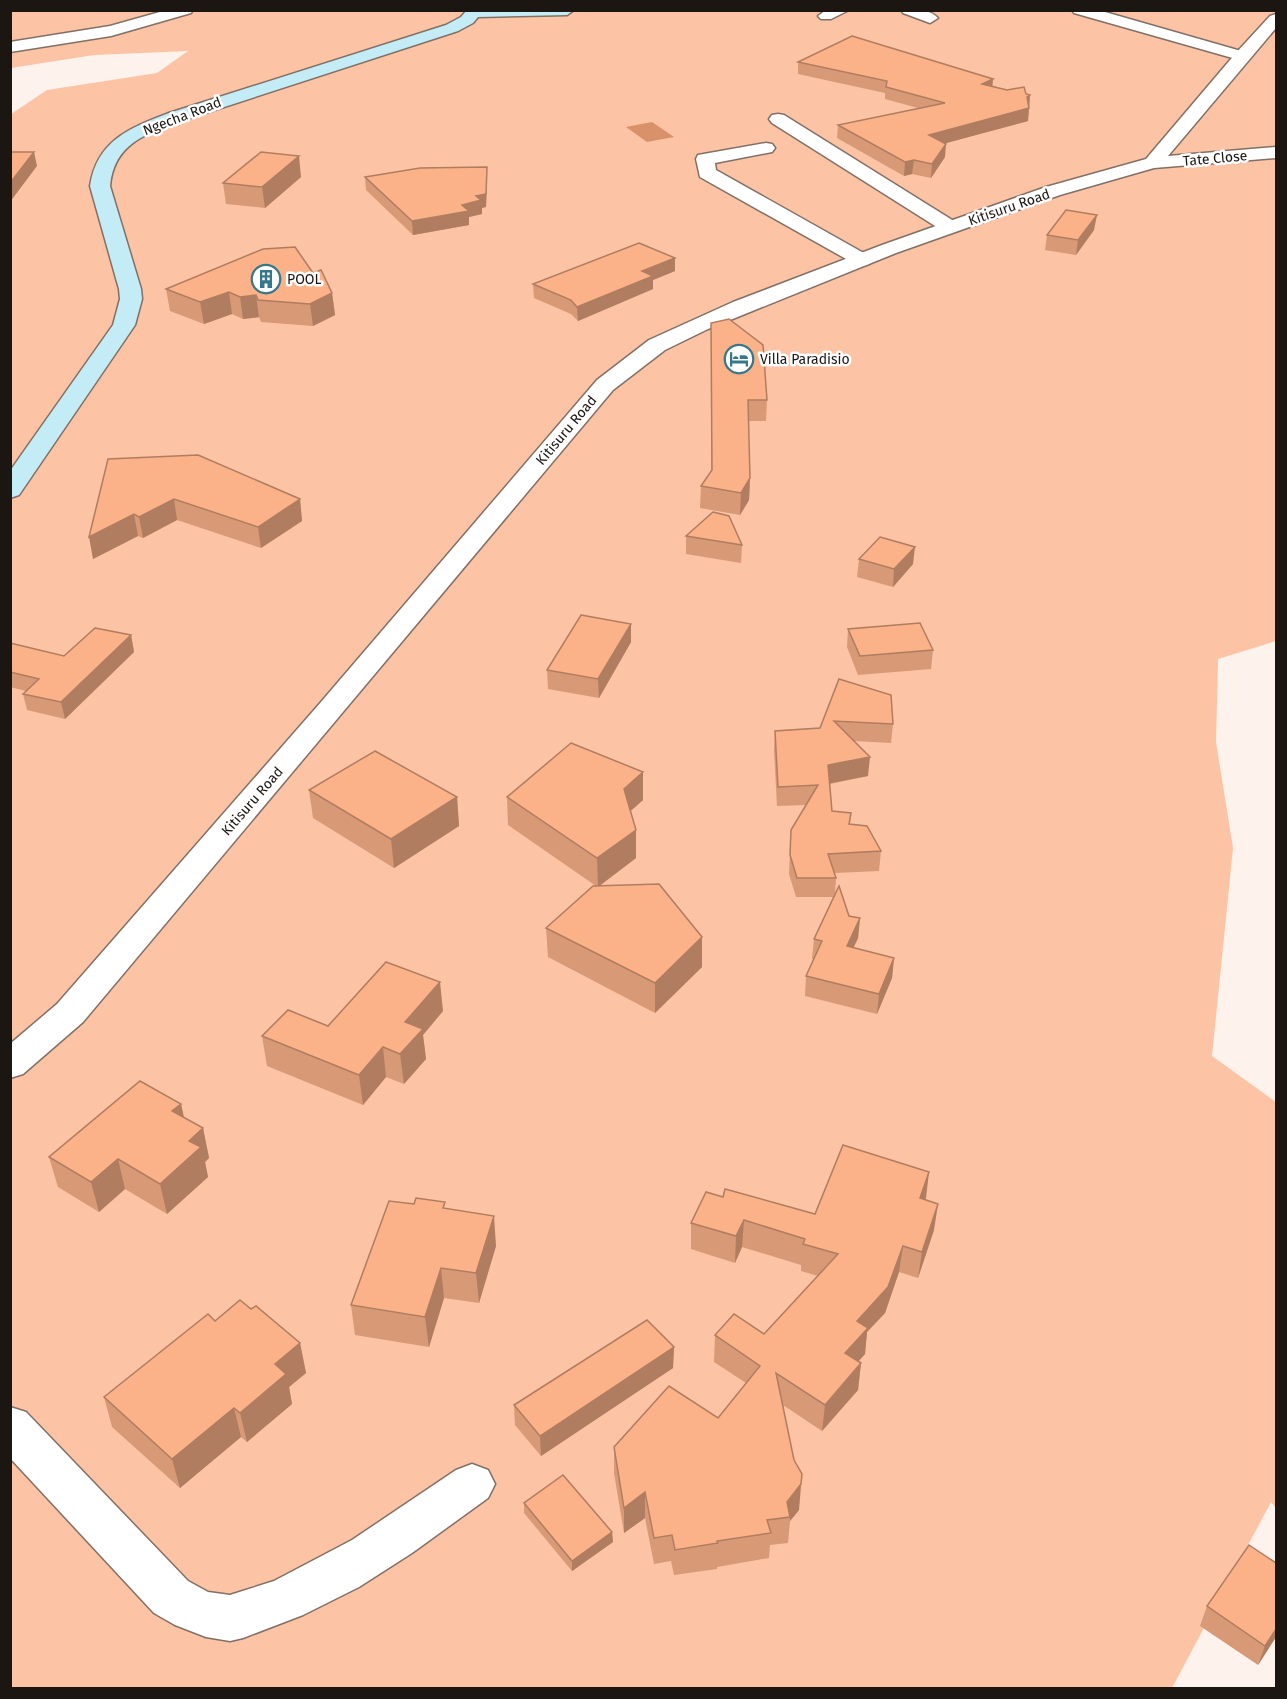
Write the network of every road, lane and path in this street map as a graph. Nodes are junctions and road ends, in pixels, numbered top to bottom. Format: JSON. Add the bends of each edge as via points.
{"nodes":[{"id":1,"x":186,"y":10,"type":"edge"},
{"id":2,"x":567,"y":10,"type":"edge"},
{"id":3,"x":842,"y":10,"type":"edge"},
{"id":4,"x":908,"y":10,"type":"edge"},
{"id":5,"x":1079,"y":10,"type":"edge"},
{"id":6,"x":471,"y":11,"type":"edge"},
{"id":7,"x":826,"y":16,"type":"dead end"},
{"id":8,"x":930,"y":18,"type":"dead end"},
{"id":9,"x":1276,"y":19,"type":"edge"},
{"id":10,"x":10,"y":46,"type":"edge"},
{"id":11,"x":1242,"y":56,"type":"junction"},
{"id":12,"x":778,"y":119,"type":"dead end"},
{"id":13,"x":766,"y":148,"type":"dead end"},
{"id":14,"x":1276,"y":153,"type":"edge"},
{"id":15,"x":1153,"y":163,"type":"junction"},
{"id":16,"x":950,"y":227,"type":"junction"},
{"id":17,"x":862,"y":260,"type":"junction"},
{"id":18,"x":10,"y":490,"type":"edge"},
{"id":19,"x":10,"y":1065,"type":"edge"},
{"id":20,"x":10,"y":1426,"type":"edge"},
{"id":21,"x":472,"y":1484,"type":"dead end"}],
"edges":[{"from":1,"to":10,"type":"street","via":[[111,31]]},
{"from":2,"to":6,"type":"main road"},
{"from":3,"to":7,"type":"street"},
{"from":4,"to":8,"type":"street"},
{"from":5,"to":11,"type":"street"},
{"from":6,"to":18,"type":"main road","name":"Ngecha Road","via":[[466,21],[434,35],[175,117],[117,145],[100,170],[100,186],[130,289],[129,310],[124,325]]},
{"from":9,"to":11,"type":"street"},
{"from":11,"to":15,"type":"street"},
{"from":12,"to":16,"type":"street"},
{"from":13,"to":17,"type":"street","via":[[705,159],[707,172]]},
{"from":14,"to":15,"type":"street","name":"Tate Close"},
{"from":15,"to":16,"type":"street","name":"Kitisuru Road","via":[[1027,199]]},
{"from":16,"to":17,"type":"street","name":"Kitisuru Road"},
{"from":17,"to":19,"type":"street","name":"Kitisuru Road","via":[[678,334],[604,385],[70,1013]]},
{"from":20,"to":21,"type":"street","via":[[171,1597],[200,1614],[232,1618],[272,1606],[327,1580]]}]}
